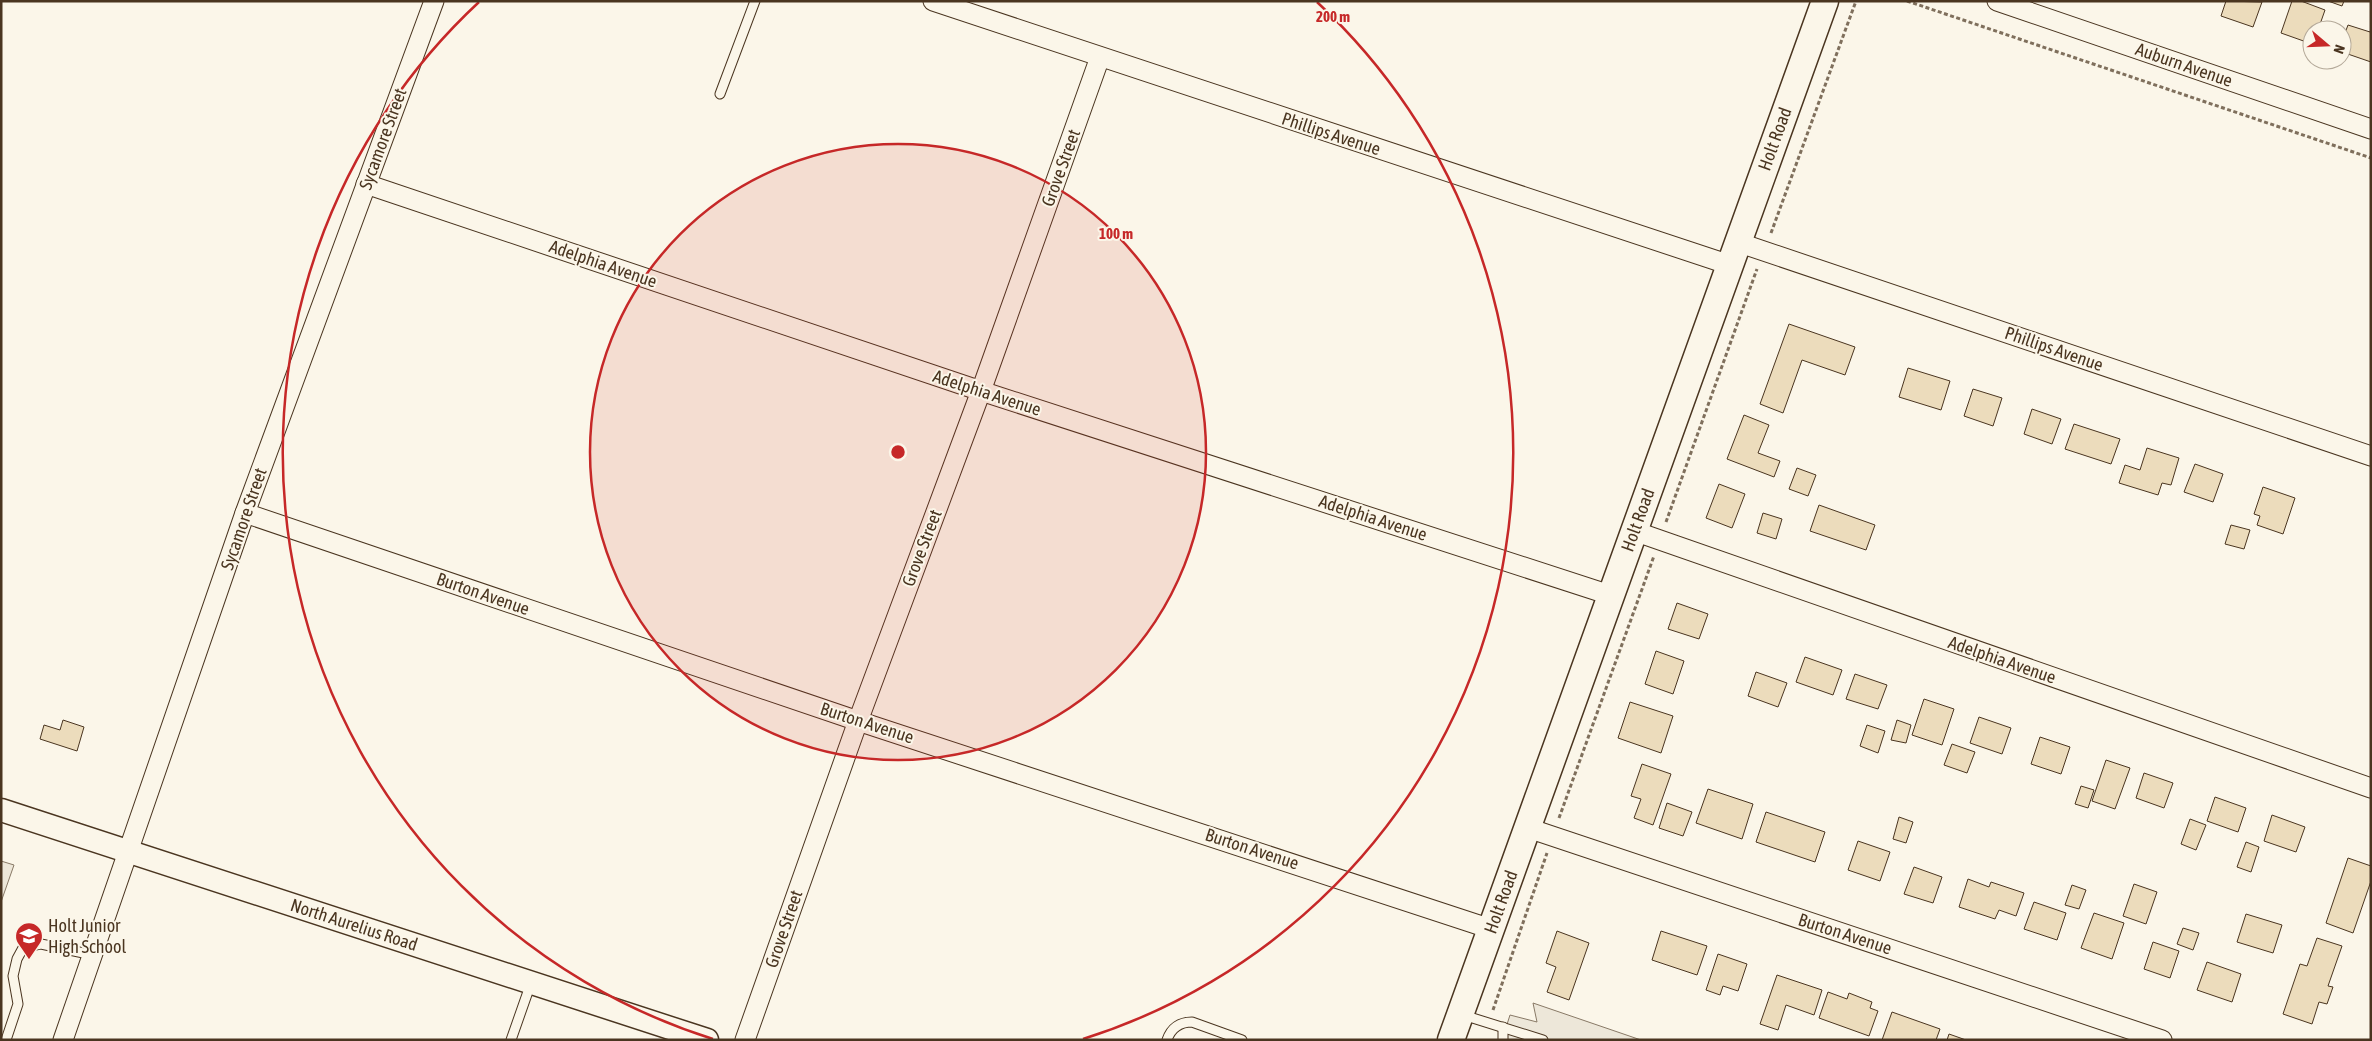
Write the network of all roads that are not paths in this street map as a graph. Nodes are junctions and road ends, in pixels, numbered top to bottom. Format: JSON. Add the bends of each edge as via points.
{"nodes":[{"id":1,"x":434,"y":1,"type":"edge"},
{"id":2,"x":755,"y":1,"type":"edge"},
{"id":3,"x":933,"y":1,"type":"edge"},
{"id":4,"x":1825,"y":1,"type":"edge"},
{"id":5,"x":1997,"y":1,"type":"edge"},
{"id":6,"x":1100,"y":57,"type":"junction"},
{"id":7,"x":720,"y":94,"type":"dead end"},
{"id":8,"x":2371,"y":129,"type":"edge"},
{"id":9,"x":366,"y":184,"type":"junction"},
{"id":10,"x":1734,"y":253,"type":"junction"},
{"id":11,"x":981,"y":391,"type":"junction"},
{"id":12,"x":2371,"y":456,"type":"edge"},
{"id":13,"x":245,"y":513,"type":"junction"},
{"id":14,"x":1634,"y":532,"type":"junction"},
{"id":15,"x":1610,"y":595,"type":"junction"},
{"id":16,"x":858,"y":721,"type":"junction"},
{"id":17,"x":2371,"y":788,"type":"edge"},
{"id":18,"x":1,"y":810,"type":"edge"},
{"id":19,"x":1528,"y":828,"type":"junction"},
{"id":20,"x":129,"y":852,"type":"junction"},
{"id":21,"x":1491,"y":928,"type":"junction"},
{"id":22,"x":93,"y":955,"type":"junction"},
{"id":23,"x":531,"y":982,"type":"junction"},
{"id":24,"x":1460,"y":1014,"type":"junction"},
{"id":25,"x":1503,"y":1028,"type":"junction"},
{"id":26,"x":6,"y":1040,"type":"edge"},
{"id":27,"x":63,"y":1040,"type":"edge"},
{"id":28,"x":511,"y":1040,"type":"edge"},
{"id":29,"x":707,"y":1040,"type":"edge"},
{"id":30,"x":745,"y":1040,"type":"edge"},
{"id":31,"x":1167,"y":1040,"type":"edge"},
{"id":32,"x":1242,"y":1040,"type":"edge"},
{"id":33,"x":1451,"y":1040,"type":"edge"},
{"id":34,"x":1503,"y":1040,"type":"edge"},
{"id":35,"x":1544,"y":1040,"type":"edge"},
{"id":36,"x":2162,"y":1040,"type":"edge"}],
"edges":[{"from":1,"to":9,"type":"street","name":"Sycamore Street"},
{"from":2,"to":7,"type":"lane"},
{"from":3,"to":6,"type":"street","name":"Phillips Avenue"},
{"from":4,"to":10,"type":"main road","name":"Holt Road"},
{"from":5,"to":8,"type":"street","name":"Auburn Avenue"},
{"from":6,"to":10,"type":"street","name":"Phillips Avenue"},
{"from":6,"to":11,"type":"street","name":"Grove Street"},
{"from":9,"to":11,"type":"street","name":"Adelphia Avenue"},
{"from":9,"to":13,"type":"street","name":"Sycamore Street"},
{"from":10,"to":12,"type":"street","name":"Phillips Avenue"},
{"from":10,"to":14,"type":"main road","name":"Holt Road"},
{"from":11,"to":15,"type":"street","name":"Adelphia Avenue"},
{"from":11,"to":16,"type":"street","name":"Grove Street"},
{"from":13,"to":16,"type":"street","name":"Burton Avenue"},
{"from":13,"to":20,"type":"street","name":"Sycamore Street"},
{"from":14,"to":15,"type":"main road","name":"Holt Road"},
{"from":14,"to":17,"type":"street","name":"Adelphia Avenue"},
{"from":15,"to":19,"type":"main road","name":"Holt Road"},
{"from":16,"to":21,"type":"street","name":"Burton Avenue"},
{"from":16,"to":30,"type":"street","name":"Grove Street"},
{"from":18,"to":20,"type":"street","name":"North Aurelius Road"},
{"from":19,"to":21,"type":"main road","name":"Holt Road"},
{"from":19,"to":36,"type":"street","name":"Burton Avenue"},
{"from":20,"to":22,"type":"street","name":"Sycamore Street"},
{"from":20,"to":23,"type":"street","name":"North Aurelius Road"},
{"from":21,"to":24,"type":"main road","name":"Holt Road"},
{"from":22,"to":26,"type":"lane","via":[[40,944],[23,948],[17,958],[14,976],[18,1004]]},
{"from":22,"to":27,"type":"street","name":"Sycamore Street"},
{"from":23,"to":28,"type":"lane"},
{"from":23,"to":29,"type":"street","name":"North Aurelius Road"},
{"from":24,"to":25,"type":"lane"},
{"from":24,"to":33,"type":"main road","name":"Holt Road"},
{"from":25,"to":34,"type":"lane"},
{"from":25,"to":35,"type":"lane"},
{"from":31,"to":32,"type":"lane","via":[[1176,1026],[1192,1022]]}]}
